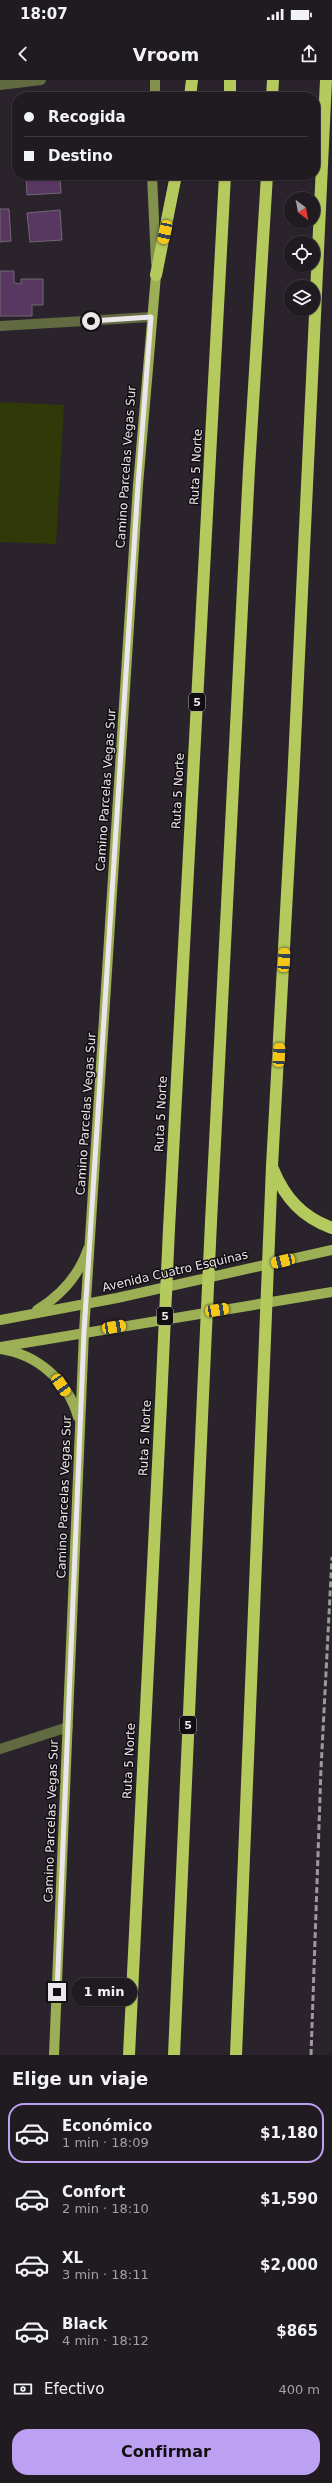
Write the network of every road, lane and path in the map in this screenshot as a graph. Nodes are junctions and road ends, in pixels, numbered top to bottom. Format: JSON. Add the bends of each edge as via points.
{"nodes":[{"id":1,"x":41,"y":80,"type":"edge"},
{"id":2,"x":155,"y":80,"type":"edge"},
{"id":3,"x":192,"y":80,"type":"edge"},
{"id":4,"x":230,"y":80,"type":"edge"},
{"id":5,"x":273,"y":80,"type":"edge"},
{"id":6,"x":326,"y":80,"type":"edge"},
{"id":7,"x":0,"y":85,"type":"edge"},
{"id":8,"x":154,"y":92,"type":"edge"},
{"id":9,"x":191,"y":92,"type":"edge"},
{"id":10,"x":230,"y":92,"type":"edge"},
{"id":11,"x":272,"y":92,"type":"edge"},
{"id":12,"x":152,"y":180,"type":"edge"},
{"id":13,"x":175,"y":180,"type":"edge"},
{"id":14,"x":225,"y":180,"type":"edge"},
{"id":15,"x":267,"y":180,"type":"edge"},
{"id":16,"x":156,"y":275,"type":"junction"},
{"id":17,"x":151,"y":317,"type":"junction"},
{"id":18,"x":0,"y":326,"type":"edge"},
{"id":19,"x":272,"y":1166,"type":"junction"},
{"id":20,"x":332,"y":1228,"type":"edge"},
{"id":21,"x":91,"y":1239,"type":"junction"},
{"id":22,"x":332,"y":1250,"type":"edge"},
{"id":23,"x":268,"y":1264,"type":"junction"},
{"id":24,"x":332,"y":1292,"type":"edge"},
{"id":25,"x":267,"y":1301,"type":"junction"},
{"id":26,"x":87,"y":1304,"type":"junction"},
{"id":27,"x":31,"y":1314,"type":"junction"},
{"id":28,"x":0,"y":1320,"type":"edge"},
{"id":29,"x":84,"y":1332,"type":"junction"},
{"id":30,"x":0,"y":1348,"type":"edge"},
{"id":31,"x":80,"y":1424,"type":"junction"},
{"id":32,"x":68,"y":1727,"type":"junction"},
{"id":33,"x":0,"y":1749,"type":"edge"},
{"id":34,"x":54,"y":2055,"type":"edge"},
{"id":35,"x":129,"y":2055,"type":"edge"},
{"id":36,"x":174,"y":2055,"type":"edge"},
{"id":37,"x":236,"y":2055,"type":"edge"}],
"edges":[{"from":1,"to":7,"type":"street"},
{"from":2,"to":8,"type":"street"},
{"from":3,"to":9,"type":"highway"},
{"from":4,"to":10,"type":"highway"},
{"from":5,"to":11,"type":"highway"},
{"from":6,"to":19,"type":"highway"},
{"from":12,"to":16,"type":"street","name":"Camino Parcelas Vegas Sur"},
{"from":13,"to":16,"type":"highway"},
{"from":14,"to":35,"type":"highway","name":"Ruta 5 Norte","number":"5","bridge":true,"via":[[168,1229]]},
{"from":15,"to":36,"type":"highway","number":"5","bridge":true,"via":[[249,469],[211,1222]]},
{"from":16,"to":17,"type":"main road","name":"Camino Parcelas Vegas Sur"},
{"from":17,"to":18,"type":"street"},
{"from":17,"to":21,"type":"main road","name":"Camino Parcelas Vegas Sur","via":[[138,485]]},
{"from":19,"to":20,"type":"highway","via":[[290,1201],[310,1218]]},
{"from":19,"to":23,"type":"highway"},
{"from":21,"to":26,"type":"main road","name":"Camino Parcelas Vegas Sur"},
{"from":21,"to":27,"type":"main road","via":[[78,1270],[69,1283],[50,1302]]},
{"from":22,"to":23,"type":"main road","name":"Avenida Cuatro Esquinas"},
{"from":23,"to":25,"type":"highway"},
{"from":23,"to":26,"type":"main road","name":"Avenida Cuatro Esquinas"},
{"from":24,"to":25,"type":"main road"},
{"from":25,"to":29,"type":"main road"},
{"from":25,"to":37,"type":"highway"},
{"from":26,"to":27,"type":"main road","name":"Avenida Cuatro Esquinas"},
{"from":26,"to":29,"type":"main road","name":"Camino Parcelas Vegas Sur"},
{"from":27,"to":28,"type":"main road","name":"Avenida Cuatro Esquinas"},
{"from":29,"to":30,"type":"main road"},
{"from":29,"to":31,"type":"main road","name":"Camino Parcelas Vegas Sur"},
{"from":30,"to":31,"type":"main road","via":[[24,1355],[54,1374],[75,1406]]},
{"from":31,"to":32,"type":"main road","name":"Camino Parcelas Vegas Sur"},
{"from":32,"to":33,"type":"street"},
{"from":32,"to":34,"type":"main road","name":"Camino Parcelas Vegas Sur"}]}
